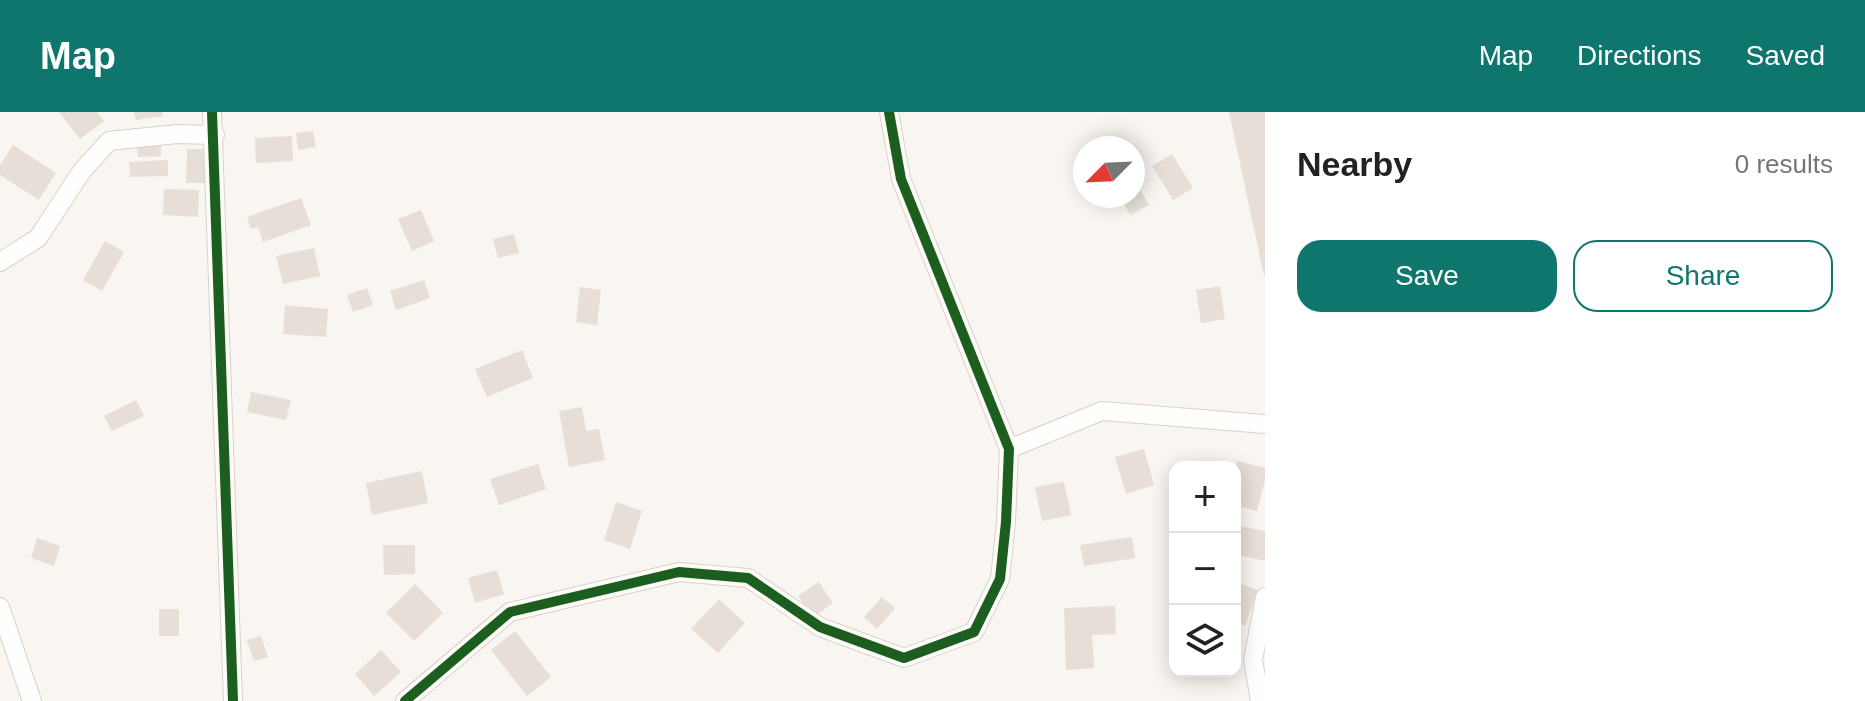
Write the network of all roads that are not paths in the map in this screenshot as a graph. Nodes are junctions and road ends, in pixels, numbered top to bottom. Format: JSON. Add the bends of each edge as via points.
{"nodes":[{"id":1,"x":212,"y":112,"type":"edge"},
{"id":2,"x":889,"y":112,"type":"edge"},
{"id":3,"x":215,"y":135,"type":"junction"},
{"id":4,"x":0,"y":262,"type":"edge"},
{"id":5,"x":1265,"y":424,"type":"edge"},
{"id":6,"x":1009,"y":449,"type":"junction"},
{"id":7,"x":1265,"y":597,"type":"edge"},
{"id":8,"x":0,"y":607,"type":"edge"},
{"id":9,"x":32,"y":701,"type":"edge"},
{"id":10,"x":233,"y":701,"type":"edge"},
{"id":11,"x":405,"y":701,"type":"edge"},
{"id":12,"x":1260,"y":701,"type":"edge"}],
"edges":[{"from":1,"to":3,"type":"street"},
{"from":2,"to":6,"type":"street","via":[[901,179]]},
{"from":3,"to":4,"type":"street","via":[[109,141],[82,171],[38,238]]},
{"from":3,"to":10,"type":"street"},
{"from":5,"to":6,"type":"street","via":[[1102,411]]},
{"from":6,"to":11,"type":"street","via":[[1000,579],[974,632],[904,658],[820,627],[748,578],[679,572],[510,612]]},
{"from":7,"to":12,"type":"street","via":[[1253,660]]},
{"from":8,"to":9,"type":"street"}]}
